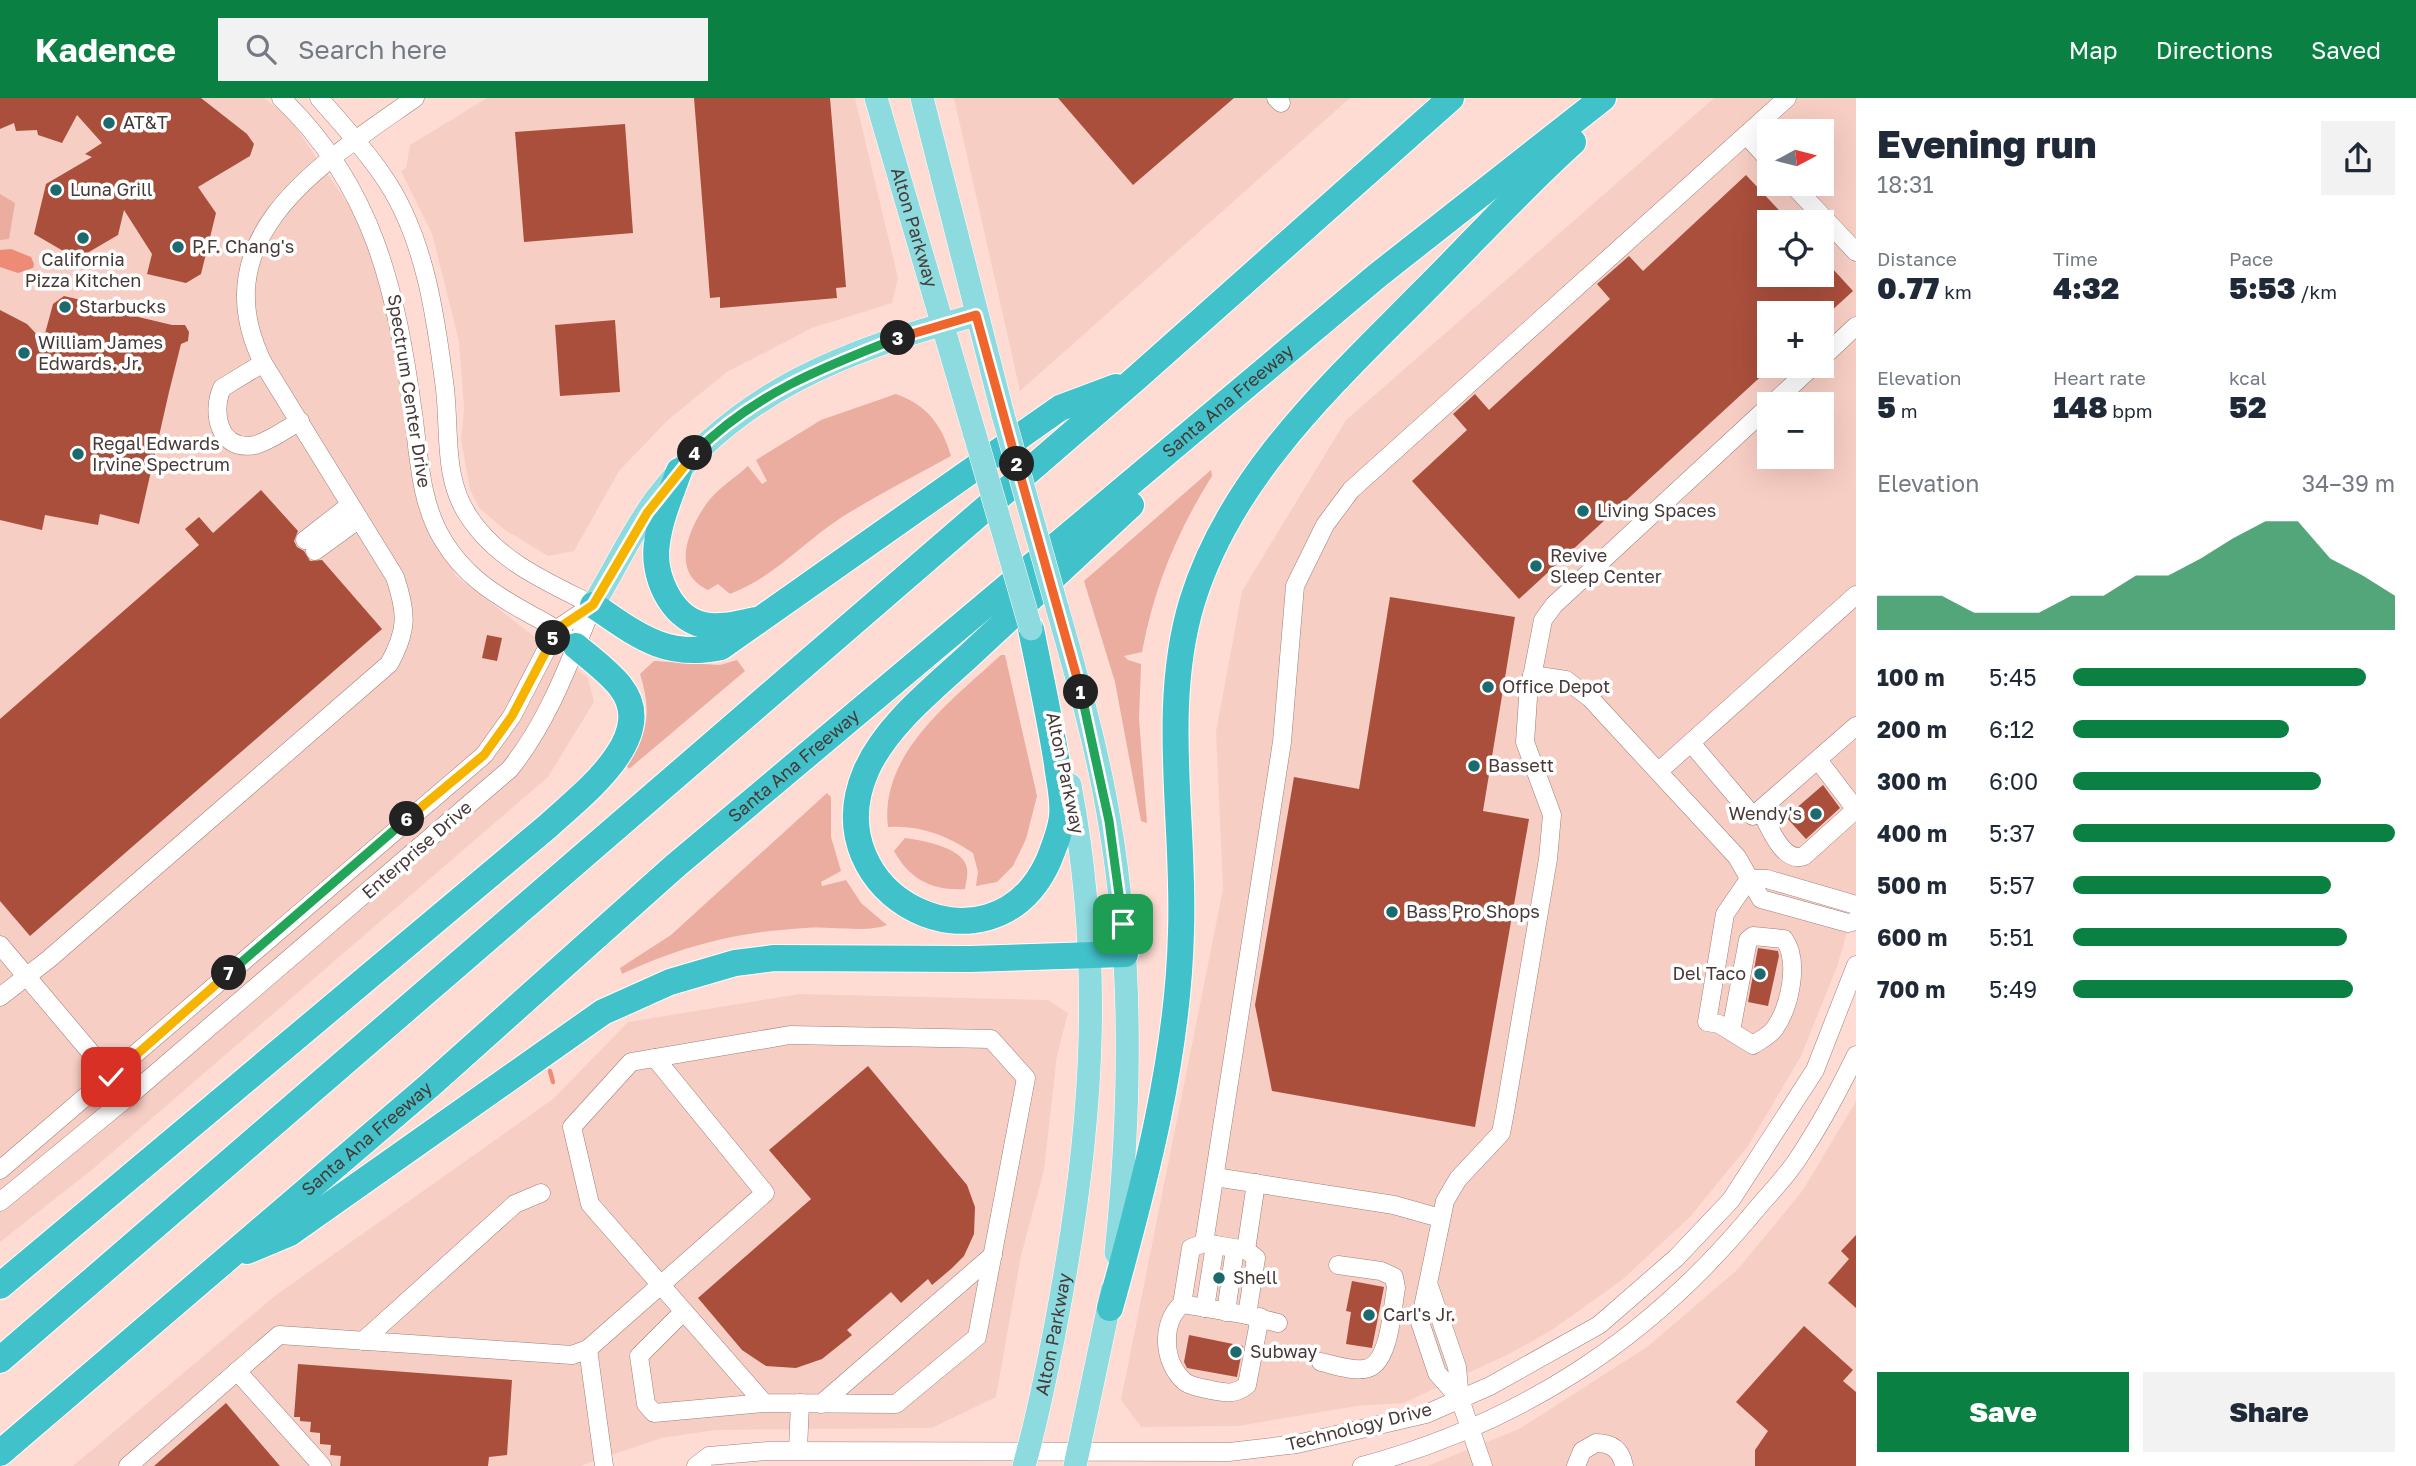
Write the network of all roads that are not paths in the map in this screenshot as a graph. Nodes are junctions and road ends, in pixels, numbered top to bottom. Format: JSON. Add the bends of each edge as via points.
{"nodes":[{"id":1,"x":281,"y":98,"type":"edge"},
{"id":2,"x":319,"y":98,"type":"edge"},
{"id":3,"x":415,"y":98,"type":"edge"},
{"id":4,"x":876,"y":98,"type":"edge"},
{"id":5,"x":922,"y":98,"type":"edge"},
{"id":6,"x":1451,"y":98,"type":"edge"},
{"id":7,"x":1603,"y":98,"type":"edge"},
{"id":8,"x":1620,"y":98,"type":"edge"},
{"id":9,"x":1787,"y":98,"type":"edge"},
{"id":10,"x":1746,"y":135,"type":"junction"},
{"id":11,"x":355,"y":141,"type":"junction"},
{"id":12,"x":1757,"y":147,"type":"edge"},
{"id":13,"x":333,"y":160,"type":"junction"},
{"id":14,"x":1803,"y":196,"type":"edge"},
{"id":15,"x":1856,"y":252,"type":"edge"},
{"id":16,"x":1384,"y":271,"type":"junction"},
{"id":17,"x":976,"y":315,"type":"junction"},
{"id":18,"x":945,"y":324,"type":"junction"},
{"id":19,"x":1856,"y":327,"type":"edge"},
{"id":20,"x":1834,"y":347,"type":"edge"},
{"id":21,"x":263,"y":363,"type":"junction"},
{"id":22,"x":1800,"y":378,"type":"edge"},
{"id":23,"x":1133,"y":380,"type":"junction"},
{"id":24,"x":1784,"y":392,"type":"edge"},
{"id":25,"x":1757,"y":417,"type":"edge"},
{"id":26,"x":300,"y":421,"type":"junction"},
{"id":27,"x":679,"y":471,"type":"junction"},
{"id":28,"x":354,"y":512,"type":"junction"},
{"id":29,"x":310,"y":545,"type":"dead end"},
{"id":30,"x":1856,"y":595,"type":"edge"},
{"id":31,"x":593,"y":605,"type":"junction"},
{"id":32,"x":765,"y":618,"type":"junction"},
{"id":33,"x":1031,"y":629,"type":"junction"},
{"id":34,"x":567,"y":638,"type":"junction"},
{"id":35,"x":1532,"y":675,"type":"junction"},
{"id":36,"x":1856,"y":726,"type":"edge"},
{"id":37,"x":1691,"y":743,"type":"junction"},
{"id":38,"x":1818,"y":760,"type":"junction"},
{"id":39,"x":1659,"y":771,"type":"junction"},
{"id":40,"x":1760,"y":810,"type":"junction"},
{"id":41,"x":1749,"y":879,"type":"junction"},
{"id":42,"x":1856,"y":905,"type":"edge"},
{"id":43,"x":1856,"y":921,"type":"edge"},
{"id":44,"x":0,"y":945,"type":"edge"},
{"id":45,"x":1125,"y":954,"type":"junction"},
{"id":46,"x":1092,"y":956,"type":"junction"},
{"id":47,"x":1856,"y":965,"type":"edge"},
{"id":48,"x":26,"y":976,"type":"junction"},
{"id":49,"x":0,"y":997,"type":"edge"},
{"id":50,"x":1731,"y":1031,"type":"junction"},
{"id":51,"x":1856,"y":1055,"type":"edge"},
{"id":52,"x":655,"y":1058,"type":"junction"},
{"id":53,"x":111,"y":1077,"type":"junction"},
{"id":54,"x":128,"y":1097,"type":"junction"},
{"id":55,"x":0,"y":1170,"type":"edge"},
{"id":56,"x":1215,"y":1177,"type":"junction"},
{"id":57,"x":1256,"y":1183,"type":"junction"},
{"id":58,"x":541,"y":1193,"type":"dead end"},
{"id":59,"x":0,"y":1202,"type":"edge"},
{"id":60,"x":1440,"y":1217,"type":"junction"},
{"id":61,"x":1210,"y":1244,"type":"junction"},
{"id":62,"x":1241,"y":1250,"type":"junction"},
{"id":63,"x":993,"y":1255,"type":"junction"},
{"id":64,"x":220,"y":1263,"type":"junction"},
{"id":65,"x":1338,"y":1265,"type":"dead end"},
{"id":66,"x":659,"y":1284,"type":"junction"},
{"id":67,"x":0,"y":1286,"type":"edge"},
{"id":68,"x":1182,"y":1304,"type":"junction"},
{"id":69,"x":1110,"y":1308,"type":"junction"},
{"id":70,"x":1205,"y":1308,"type":"junction"},
{"id":71,"x":683,"y":1312,"type":"junction"},
{"id":72,"x":1226,"y":1312,"type":"junction"},
{"id":73,"x":1254,"y":1316,"type":"junction"},
{"id":74,"x":1278,"y":1323,"type":"dead end"},
{"id":75,"x":363,"y":1341,"type":"junction"},
{"id":76,"x":588,"y":1349,"type":"junction"},
{"id":77,"x":0,"y":1360,"type":"edge"},
{"id":78,"x":1321,"y":1363,"type":"dead end"},
{"id":79,"x":237,"y":1371,"type":"junction"},
{"id":80,"x":1460,"y":1399,"type":"junction"},
{"id":81,"x":764,"y":1402,"type":"junction"},
{"id":82,"x":800,"y":1403,"type":"junction"},
{"id":83,"x":821,"y":1404,"type":"junction"},
{"id":84,"x":1469,"y":1428,"type":"junction"},
{"id":85,"x":798,"y":1450,"type":"junction"},
{"id":86,"x":0,"y":1453,"type":"edge"},
{"id":87,"x":1026,"y":1459,"type":"edge"},
{"id":88,"x":1077,"y":1459,"type":"edge"},
{"id":89,"x":128,"y":1466,"type":"edge"},
{"id":90,"x":322,"y":1466,"type":"edge"},
{"id":91,"x":604,"y":1466,"type":"edge"},
{"id":92,"x":696,"y":1466,"type":"edge"},
{"id":93,"x":1362,"y":1466,"type":"edge"},
{"id":94,"x":1483,"y":1466,"type":"edge"},
{"id":95,"x":1576,"y":1466,"type":"edge"},
{"id":96,"x":1624,"y":1466,"type":"edge"}],
"edges":[{"from":1,"to":13,"type":"street","name":"Spectrum Center Drive"},
{"from":2,"to":11,"type":"street","name":"Spectrum Center Drive"},
{"from":3,"to":11,"type":"street"},
{"from":4,"to":18,"type":"main road","name":"Alton Parkway"},
{"from":5,"to":17,"type":"main road","name":"Alton Parkway"},
{"from":6,"to":23,"type":"highway"},
{"from":7,"to":16,"type":"highway","name":"Santa Ana Freeway"},
{"from":8,"to":69,"type":"highway","via":[[1311,406],[1254,479],[1210,554],[1192,602],[1178,671],[1181,929],[1174,1012],[1135,1219]]},
{"from":9,"to":10,"type":"street"},
{"from":10,"to":12,"type":"street"},
{"from":10,"to":56,"type":"street","via":[[1351,490],[1325,525],[1295,586],[1282,742]]},
{"from":11,"to":13,"type":"street"},
{"from":11,"to":31,"type":"street","name":"Spectrum Center Drive","via":[[393,192],[422,267],[436,324],[451,481],[458,498],[478,530],[505,556]]},
{"from":13,"to":21,"type":"street","via":[[274,212],[251,258],[244,291],[247,326]]},
{"from":13,"to":34,"type":"street","name":"Spectrum Center Drive","via":[[365,212],[390,279],[424,489],[434,523],[452,554],[476,580]]},
{"from":14,"to":15,"type":"street"},
{"from":16,"to":33,"type":"highway","via":[[957,667],[886,740],[859,789],[856,831],[877,880],[917,912],[970,920],[1008,910],[1029,895],[1055,847],[1063,804]]},
{"from":16,"to":64,"type":"highway","name":"Santa Ana Freeway","via":[[675,866],[430,1085]]},
{"from":17,"to":18,"type":"main road"},
{"from":17,"to":45,"type":"main road","name":"Alton Parkway","bridge":true,"via":[[1101,774]]},
{"from":18,"to":27,"type":"main road","via":[[907,334],[773,391],[715,434]]},
{"from":18,"to":33,"type":"main road","name":"Alton Parkway","bridge":true},
{"from":19,"to":20,"type":"street"},
{"from":21,"to":26,"type":"street"},
{"from":21,"to":26,"type":"street","via":[[222,388],[216,414],[223,435],[234,443],[256,444]]},
{"from":22,"to":24,"type":"street"},
{"from":23,"to":32,"type":"highway","via":[[1060,408]]},
{"from":23,"to":77,"type":"highway"},
{"from":25,"to":35,"type":"street","via":[[1554,605],[1543,620]]},
{"from":26,"to":28,"type":"street"},
{"from":27,"to":31,"type":"main road","via":[[647,513]]},
{"from":27,"to":32,"type":"highway","via":[[656,545],[663,588],[681,612],[704,625]]},
{"from":28,"to":29,"type":"street"},
{"from":28,"to":48,"type":"street","via":[[394,577],[402,604],[404,632],[389,664]]},
{"from":30,"to":37,"type":"street"},
{"from":31,"to":32,"type":"highway","via":[[644,640],[697,652],[721,648]]},
{"from":31,"to":34,"type":"street","name":"Enterprise Drive"},
{"from":31,"to":34,"type":"street","name":"Enterprise Drive"},
{"from":33,"to":46,"type":"main road","name":"Alton Parkway","via":[[1071,791]]},
{"from":34,"to":53,"type":"street","name":"Enterprise Drive","via":[[484,755]]},
{"from":34,"to":54,"type":"street","name":"Enterprise Drive","via":[[566,675],[510,769]]},
{"from":34,"to":67,"type":"highway","via":[[621,687],[630,710],[623,748],[609,769],[548,826]]},
{"from":35,"to":39,"type":"street","via":[[1576,686]]},
{"from":35,"to":60,"type":"street","via":[[1525,742],[1552,815],[1548,859],[1500,1133],[1458,1180]]},
{"from":36,"to":38,"type":"street"},
{"from":37,"to":39,"type":"street"},
{"from":37,"to":40,"type":"street","via":[[1753,816]]},
{"from":38,"to":40,"type":"street"},
{"from":38,"to":40,"type":"street","via":[[1854,807],[1804,856],[1793,857],[1783,850]]},
{"from":39,"to":41,"type":"street","via":[[1737,857]]},
{"from":41,"to":42,"type":"street","via":[[1767,879]]},
{"from":41,"to":43,"type":"street","via":[[1761,899],[1775,905],[1848,923]]},
{"from":41,"to":50,"type":"street","via":[[1725,914],[1707,1022]]},
{"from":44,"to":48,"type":"street"},
{"from":45,"to":46,"type":"highway"},
{"from":45,"to":69,"type":"main road","name":"Alton Parkway","via":[[1125,1143]]},
{"from":46,"to":64,"type":"highway","via":[[775,958],[735,963],[670,982],[603,1012],[290,1233]]},
{"from":46,"to":87,"type":"main road","name":"Alton Parkway","via":[[1086,1136],[1055,1331]]},
{"from":47,"to":80,"type":"street","name":"Technology Drive","via":[[1815,1070],[1731,1200],[1676,1258],[1599,1325]]},
{"from":48,"to":49,"type":"street"},
{"from":48,"to":53,"type":"street"},
{"from":50,"to":50,"type":"street","via":[[1748,940],[1754,936],[1784,939],[1792,950],[1788,1000],[1774,1030],[1753,1045]]},
{"from":51,"to":84,"type":"street","name":"Technology Drive","via":[[1798,1159],[1706,1269],[1621,1343],[1565,1380]]},
{"from":52,"to":63,"type":"street","via":[[790,1035],[991,1039],[1026,1078]]},
{"from":52,"to":66,"type":"street","via":[[631,1062],[572,1127],[590,1204]]},
{"from":52,"to":66,"type":"street","via":[[765,1193]]},
{"from":53,"to":54,"type":"street"},
{"from":53,"to":55,"type":"street","name":"Enterprise Drive"},
{"from":54,"to":59,"type":"street","name":"Enterprise Drive"},
{"from":56,"to":57,"type":"street"},
{"from":56,"to":61,"type":"street"},
{"from":57,"to":60,"type":"street"},
{"from":57,"to":62,"type":"street"},
{"from":58,"to":75,"type":"street","via":[[515,1204]]},
{"from":60,"to":80,"type":"street","via":[[1429,1286],[1457,1367]]},
{"from":61,"to":62,"type":"street"},
{"from":61,"to":68,"type":"street","via":[[1191,1248]]},
{"from":61,"to":70,"type":"street"},
{"from":62,"to":72,"type":"street"},
{"from":62,"to":73,"type":"street","via":[[1256,1258]]},
{"from":63,"to":83,"type":"street"},
{"from":63,"to":83,"type":"street","via":[[977,1337],[896,1405]]},
{"from":64,"to":86,"type":"highway","name":"Santa Ana Freeway"},
{"from":65,"to":78,"type":"street","via":[[1381,1271],[1394,1278],[1396,1288],[1384,1354],[1374,1366],[1364,1369]]},
{"from":66,"to":71,"type":"street"},
{"from":66,"to":76,"type":"street"},
{"from":68,"to":70,"type":"street"},
{"from":68,"to":73,"type":"street","via":[[1170,1318],[1167,1344],[1173,1367],[1186,1383],[1229,1393],[1247,1385]]},
{"from":69,"to":88,"type":"main road","name":"Alton Parkway"},
{"from":70,"to":72,"type":"street"},
{"from":71,"to":81,"type":"street"},
{"from":71,"to":81,"type":"street","via":[[639,1356],[646,1404],[654,1413]]},
{"from":72,"to":73,"type":"street"},
{"from":73,"to":74,"type":"street"},
{"from":75,"to":76,"type":"street","via":[[572,1355]]},
{"from":75,"to":79,"type":"street","via":[[279,1335]]},
{"from":76,"to":91,"type":"street"},
{"from":79,"to":89,"type":"street"},
{"from":79,"to":90,"type":"street"},
{"from":80,"to":84,"type":"street"},
{"from":80,"to":88,"type":"street","name":"Technology Drive","via":[[1426,1414],[1275,1447]]},
{"from":81,"to":82,"type":"street"},
{"from":82,"to":83,"type":"street"},
{"from":82,"to":85,"type":"street"},
{"from":84,"to":93,"type":"street","name":"Technology Drive"},
{"from":84,"to":94,"type":"street"},
{"from":85,"to":87,"type":"street","name":"Technology Drive"},
{"from":85,"to":92,"type":"street","name":"Technology Drive","via":[[709,1456]]},
{"from":87,"to":88,"type":"street","name":"Technology Drive"},
{"from":95,"to":96,"type":"street","via":[[1582,1451],[1596,1443],[1612,1446]]}]}
